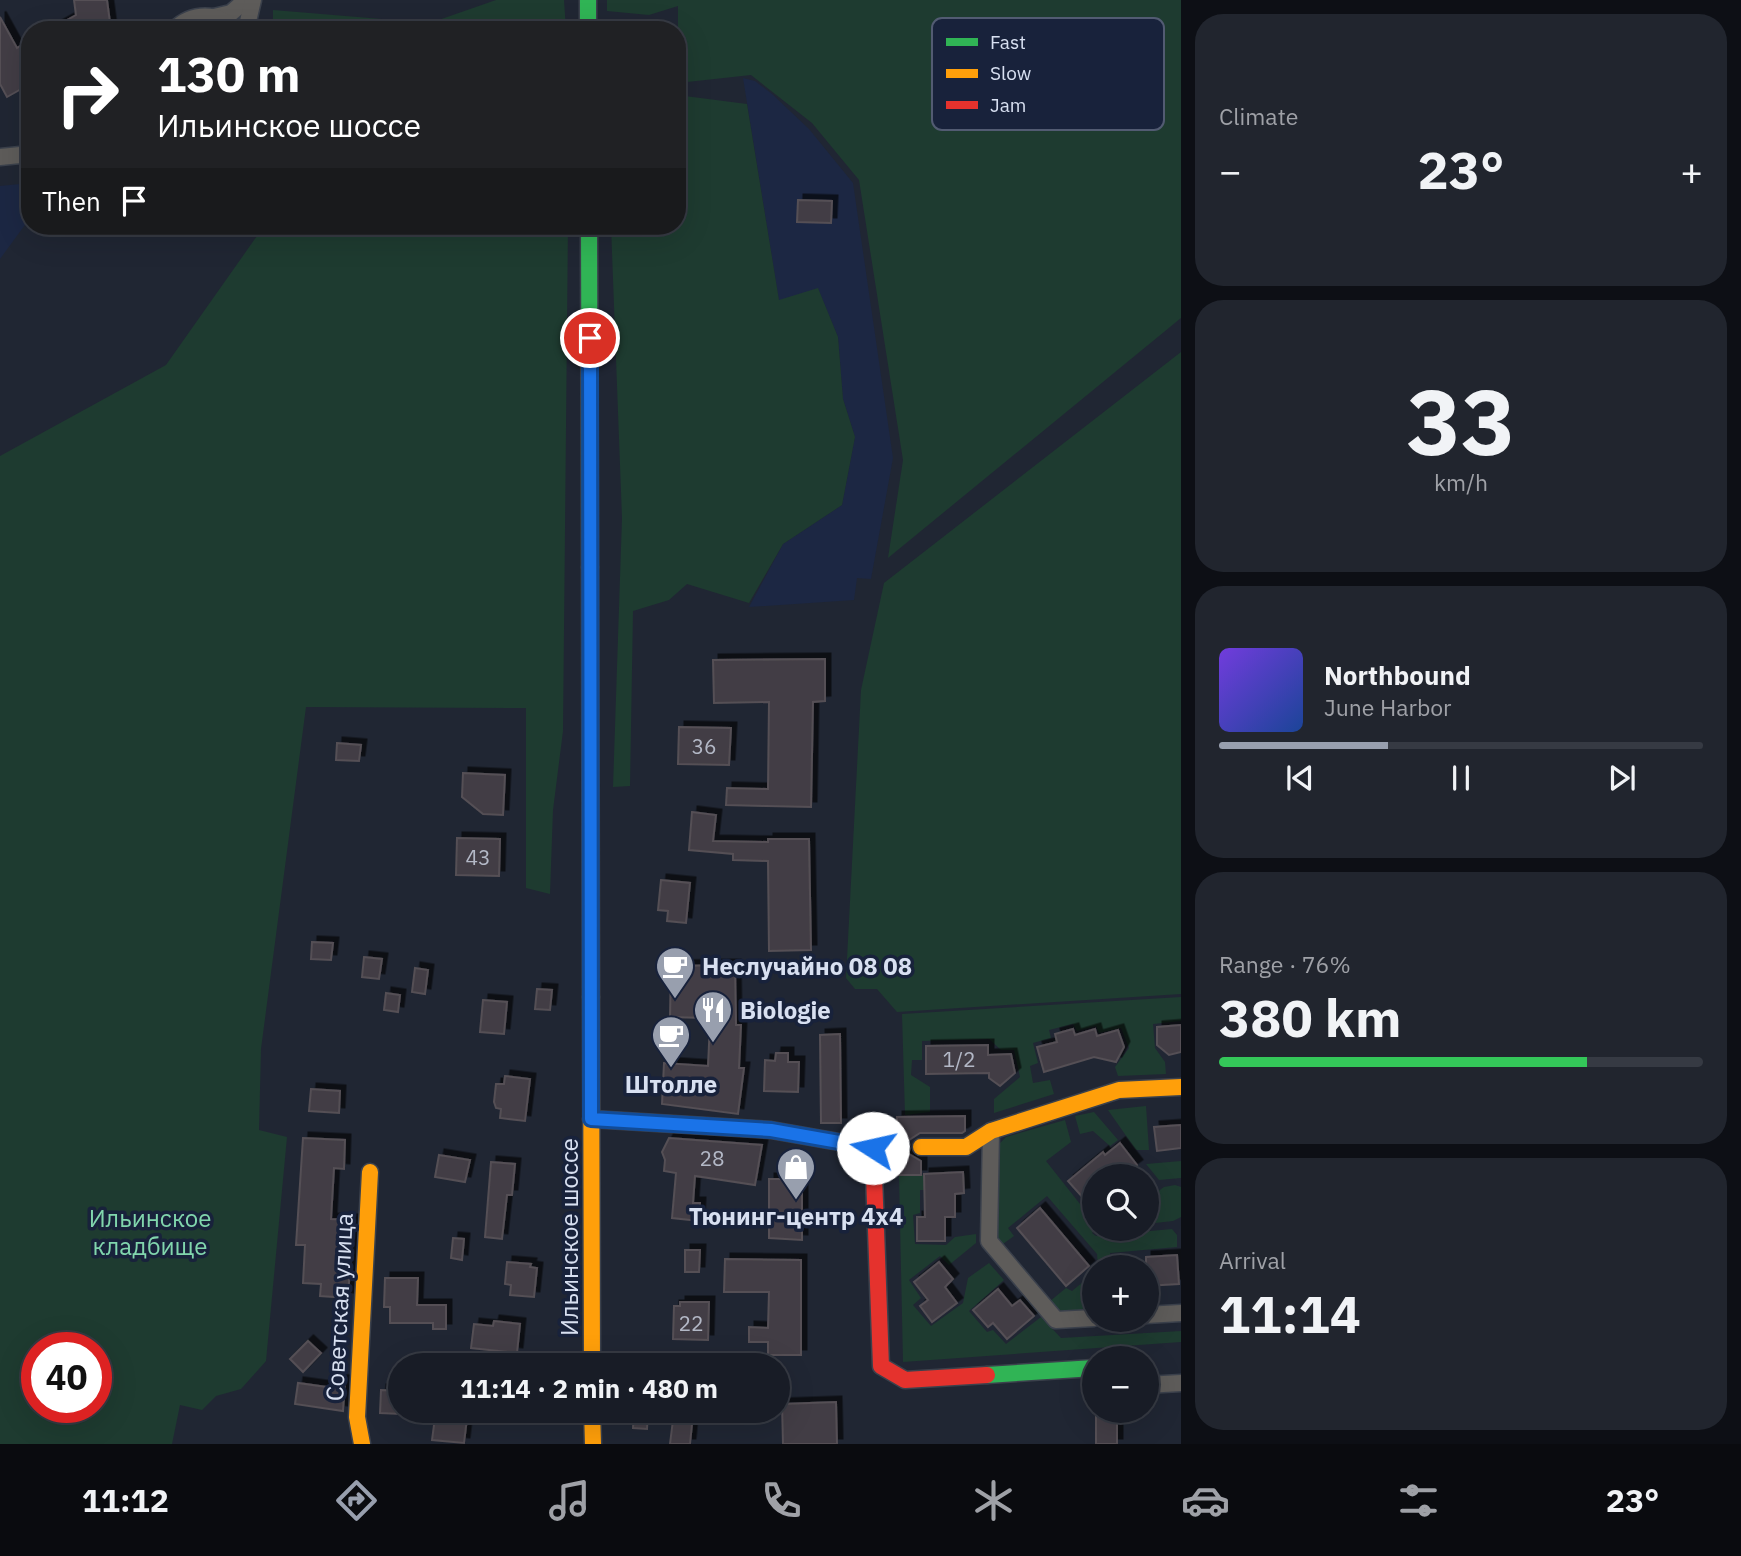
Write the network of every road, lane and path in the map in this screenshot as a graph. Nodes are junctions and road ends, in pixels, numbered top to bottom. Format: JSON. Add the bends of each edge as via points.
{"nodes":[{"id":1,"x":246,"y":0,"type":"edge"},
{"id":2,"x":253,"y":0,"type":"edge"},
{"id":3,"x":588,"y":0,"type":"edge"},
{"id":4,"x":214,"y":17,"type":"junction"},
{"id":5,"x":189,"y":21,"type":"edge"},
{"id":6,"x":221,"y":21,"type":"edge"},
{"id":7,"x":248,"y":21,"type":"edge"},
{"id":8,"x":588,"y":21,"type":"edge"},
{"id":9,"x":21,"y":155,"type":"edge"},
{"id":10,"x":0,"y":157,"type":"edge"},
{"id":11,"x":589,"y":235,"type":"edge"},
{"id":12,"x":1181,"y":1087,"type":"edge"},
{"id":13,"x":591,"y":1119,"type":"junction"},
{"id":14,"x":992,"y":1131,"type":"junction"},
{"id":15,"x":897,"y":1147,"type":"dead end"},
{"id":16,"x":921,"y":1147,"type":"dead end"},
{"id":17,"x":873,"y":1148,"type":"junction"},
{"id":18,"x":370,"y":1172,"type":"dead end"},
{"id":19,"x":1181,"y":1313,"type":"edge"},
{"id":20,"x":1159,"y":1314,"type":"edge"},
{"id":21,"x":1082,"y":1319,"type":"edge"},
{"id":22,"x":592,"y":1353,"type":"edge"},
{"id":23,"x":1082,"y":1369,"type":"edge"},
{"id":24,"x":1181,"y":1383,"type":"edge"},
{"id":25,"x":1159,"y":1384,"type":"edge"},
{"id":26,"x":592,"y":1423,"type":"edge"},
{"id":27,"x":362,"y":1444,"type":"edge"},
{"id":28,"x":593,"y":1444,"type":"edge"}],
"edges":[{"from":1,"to":4,"type":"street","via":[[231,13]]},
{"from":2,"to":7,"type":"street"},
{"from":3,"to":8,"type":"street"},
{"from":4,"to":5,"type":"street"},
{"from":4,"to":6,"type":"street"},
{"from":9,"to":10,"type":"street"},
{"from":11,"to":13,"type":"street","name":"Ильинское шоссе"},
{"from":12,"to":14,"type":"street","via":[[1119,1090]]},
{"from":13,"to":17,"type":"street","via":[[771,1130]]},
{"from":13,"to":22,"type":"street","name":"Ильинское шоссе"},
{"from":14,"to":16,"type":"street","via":[[966,1147]]},
{"from":14,"to":21,"type":"street","via":[[989,1241],[1056,1320]]},
{"from":15,"to":17,"type":"street"},
{"from":17,"to":23,"type":"street","via":[[881,1366],[905,1380]]},
{"from":18,"to":27,"type":"street","name":"Советская улица","via":[[357,1417]]},
{"from":19,"to":20,"type":"street"},
{"from":24,"to":25,"type":"street"},
{"from":26,"to":28,"type":"street"}]}
